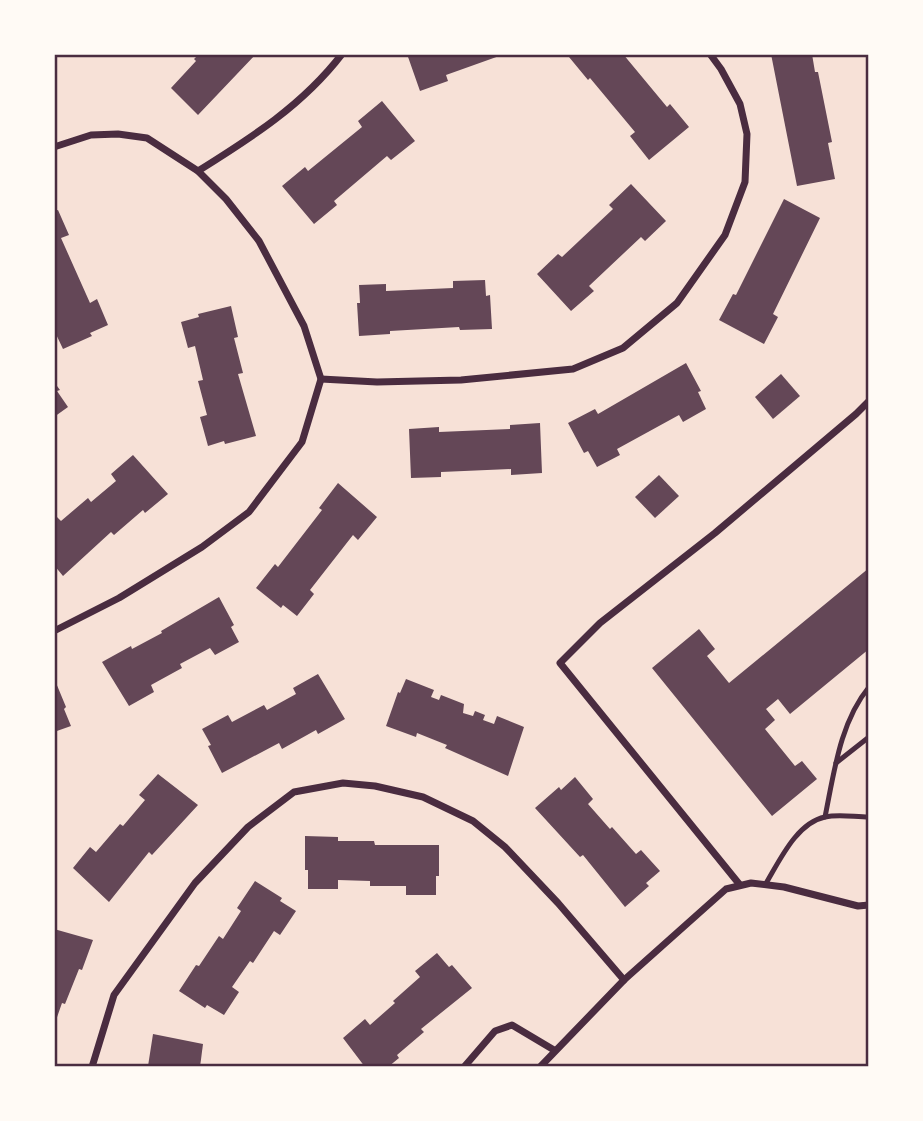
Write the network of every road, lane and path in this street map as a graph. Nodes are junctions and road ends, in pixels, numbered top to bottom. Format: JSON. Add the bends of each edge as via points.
{"nodes":[{"id":1,"x":342,"y":54,"type":"edge"},
{"id":2,"x":710,"y":54,"type":"edge"},
{"id":3,"x":54,"y":147,"type":"edge"},
{"id":4,"x":198,"y":171,"type":"junction"},
{"id":5,"x":321,"y":379,"type":"junction"},
{"id":6,"x":869,"y":401,"type":"edge"},
{"id":7,"x":54,"y":631,"type":"edge"},
{"id":8,"x":869,"y":687,"type":"edge"},
{"id":9,"x":869,"y":737,"type":"edge"},
{"id":10,"x":836,"y":763,"type":"junction"},
{"id":11,"x":825,"y":817,"type":"junction"},
{"id":12,"x":869,"y":817,"type":"edge"},
{"id":13,"x":740,"y":885,"type":"junction"},
{"id":14,"x":765,"y":885,"type":"junction"},
{"id":15,"x":869,"y":905,"type":"edge"},
{"id":16,"x":624,"y":980,"type":"junction"},
{"id":17,"x":554,"y":1050,"type":"junction"},
{"id":18,"x":92,"y":1067,"type":"edge"},
{"id":19,"x":464,"y":1067,"type":"edge"},
{"id":20,"x":540,"y":1067,"type":"edge"}],
"edges":[{"from":1,"to":4,"type":"street","via":[[288,111]]},
{"from":2,"to":5,"type":"street","via":[[740,104],[747,134],[745,182],[725,234],[677,303],[624,348],[573,369],[461,380]]},
{"from":3,"to":4,"type":"street","via":[[91,135],[147,138]]},
{"from":4,"to":5,"type":"street","via":[[259,240],[304,326]]},
{"from":5,"to":7,"type":"street","via":[[302,442],[249,512],[119,598]]},
{"from":6,"to":13,"type":"street","via":[[715,533],[600,622],[560,663]]},
{"from":8,"to":10,"type":"lane","via":[[851,715]]},
{"from":9,"to":10,"type":"lane"},
{"from":10,"to":11,"type":"lane"},
{"from":11,"to":12,"type":"lane"},
{"from":11,"to":14,"type":"lane","via":[[811,821],[801,832]]},
{"from":13,"to":14,"type":"street"},
{"from":13,"to":16,"type":"street","via":[[726,889]]},
{"from":14,"to":15,"type":"street"},
{"from":16,"to":17,"type":"street"},
{"from":16,"to":18,"type":"street","via":[[549,893],[473,821],[423,797],[343,783],[294,792],[248,827],[195,883],[114,995]]},
{"from":17,"to":19,"type":"street","via":[[512,1025],[495,1031]]},
{"from":17,"to":20,"type":"street"}]}
